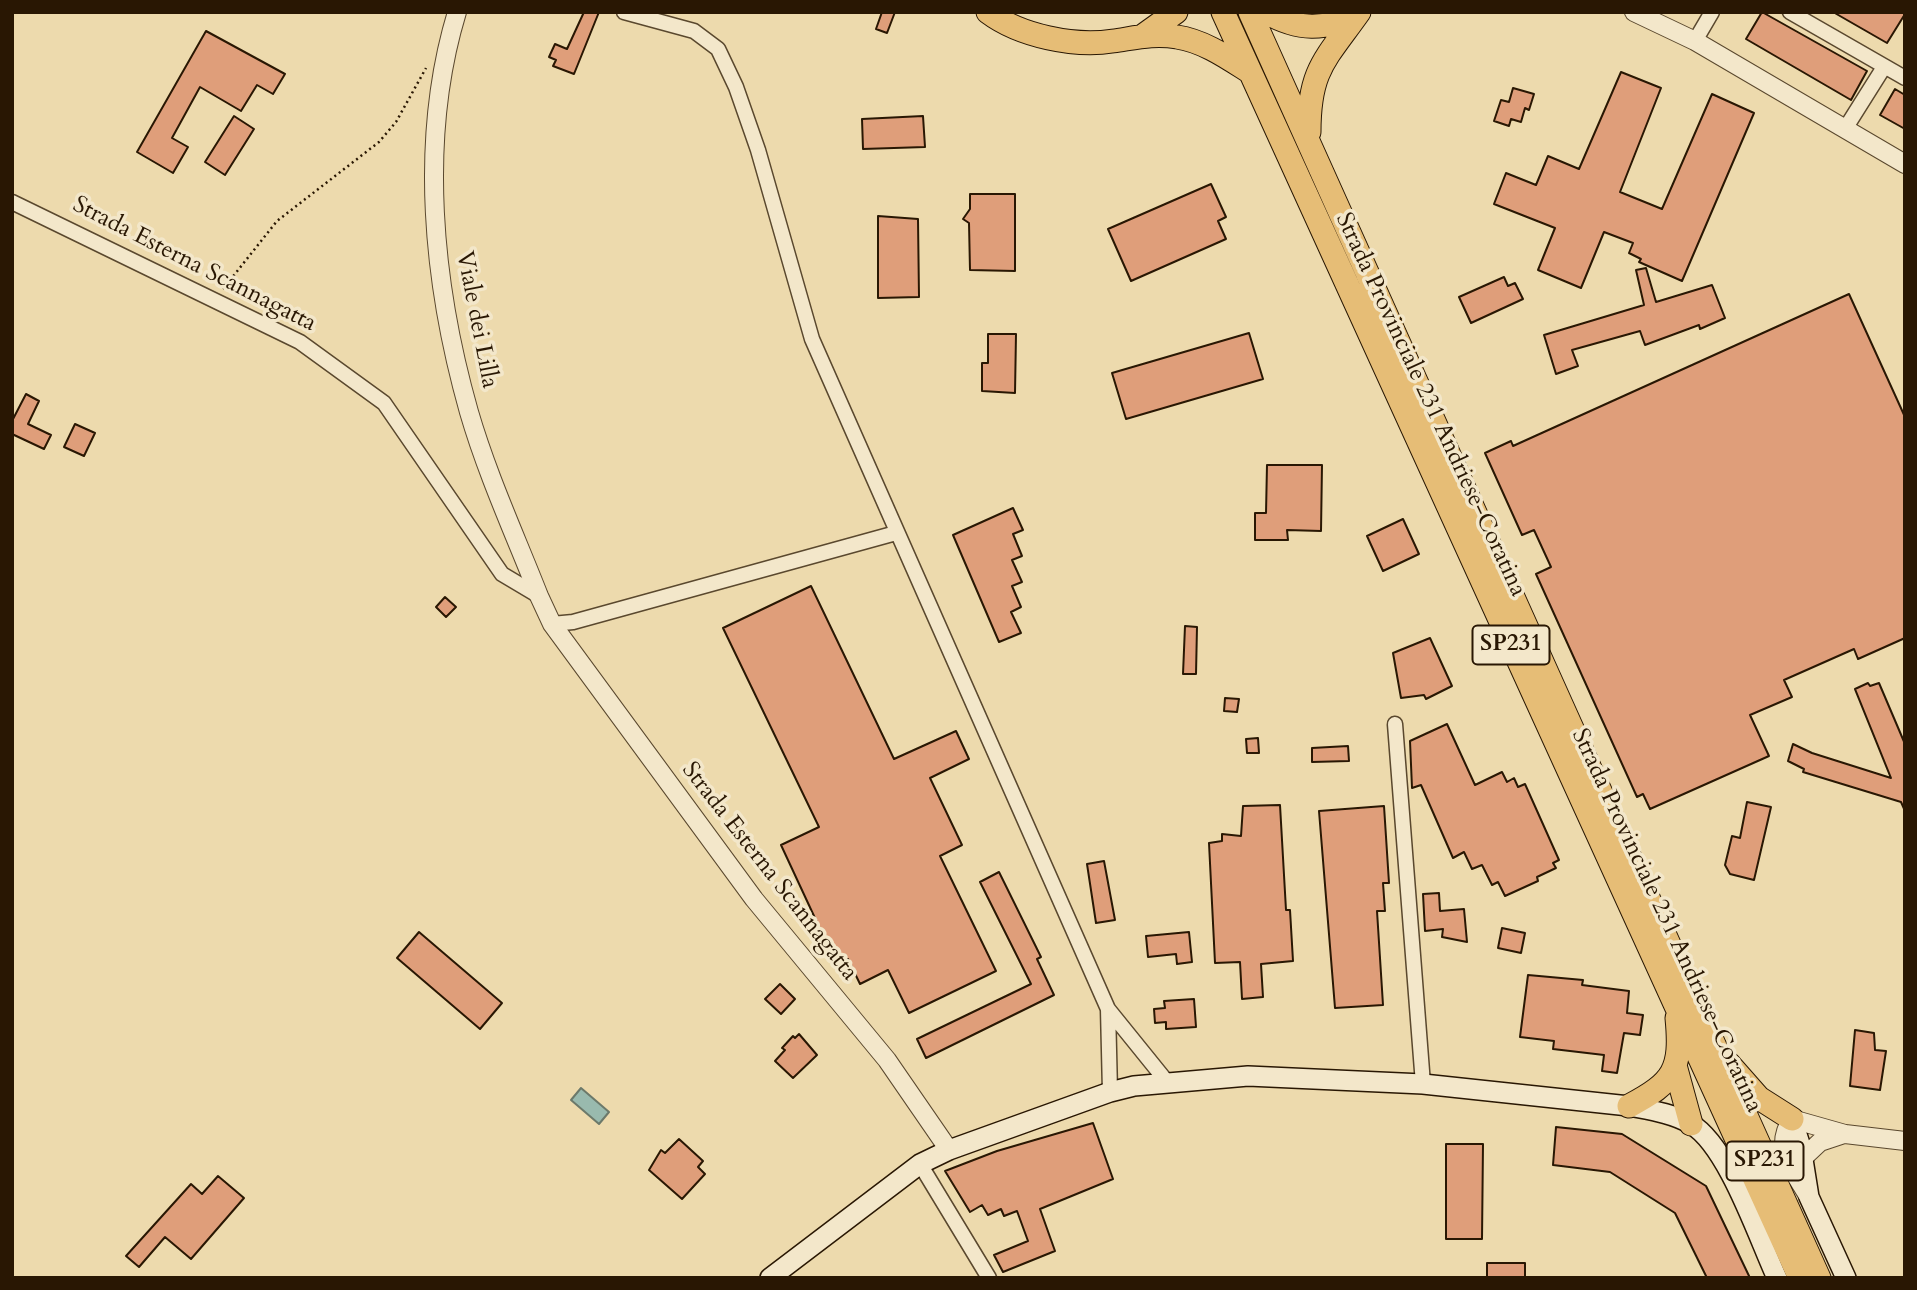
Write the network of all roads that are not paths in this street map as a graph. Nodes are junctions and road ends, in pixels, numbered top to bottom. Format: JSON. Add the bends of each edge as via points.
{"nodes":[{"id":1,"x":457,"y":12,"type":"edge"},
{"id":2,"x":624,"y":12,"type":"edge"},
{"id":3,"x":988,"y":12,"type":"edge"},
{"id":4,"x":1176,"y":12,"type":"edge"},
{"id":5,"x":1223,"y":12,"type":"edge"},
{"id":6,"x":1250,"y":12,"type":"edge"},
{"id":7,"x":1266,"y":12,"type":"edge"},
{"id":8,"x":1359,"y":12,"type":"edge"},
{"id":9,"x":1634,"y":12,"type":"edge"},
{"id":10,"x":1712,"y":12,"type":"edge"},
{"id":11,"x":1790,"y":12,"type":"edge"},
{"id":12,"x":1144,"y":34,"type":"junction"},
{"id":13,"x":1695,"y":41,"type":"junction"},
{"id":14,"x":1884,"y":67,"type":"junction"},
{"id":15,"x":1250,"y":72,"type":"junction"},
{"id":16,"x":1905,"y":78,"type":"edge"},
{"id":17,"x":1845,"y":129,"type":"junction"},
{"id":18,"x":1309,"y":142,"type":"junction"},
{"id":19,"x":1905,"y":164,"type":"edge"},
{"id":20,"x":12,"y":202,"type":"edge"},
{"id":21,"x":896,"y":533,"type":"junction"},
{"id":22,"x":539,"y":596,"type":"junction"},
{"id":23,"x":552,"y":624,"type":"junction"},
{"id":24,"x":1395,"y":724,"type":"dead end"},
{"id":25,"x":1676,"y":1005,"type":"junction"},
{"id":26,"x":1108,"y":1009,"type":"junction"},
{"id":27,"x":1712,"y":1044,"type":"junction"},
{"id":28,"x":1676,"y":1069,"type":"junction"},
{"id":29,"x":1167,"y":1082,"type":"junction"},
{"id":30,"x":1423,"y":1084,"type":"junction"},
{"id":31,"x":1110,"y":1092,"type":"junction"},
{"id":32,"x":1629,"y":1106,"type":"junction"},
{"id":33,"x":1792,"y":1119,"type":"junction"},
{"id":34,"x":1692,"y":1124,"type":"junction"},
{"id":35,"x":1845,"y":1134,"type":"junction"},
{"id":36,"x":1905,"y":1141,"type":"edge"},
{"id":37,"x":949,"y":1150,"type":"junction"},
{"id":38,"x":1803,"y":1158,"type":"junction"},
{"id":39,"x":920,"y":1164,"type":"junction"},
{"id":40,"x":1809,"y":1197,"type":"junction"},
{"id":41,"x":770,"y":1278,"type":"edge"},
{"id":42,"x":989,"y":1278,"type":"edge"},
{"id":43,"x":1777,"y":1278,"type":"edge"},
{"id":44,"x":1800,"y":1278,"type":"edge"},
{"id":45,"x":1819,"y":1278,"type":"edge"},
{"id":46,"x":1846,"y":1278,"type":"edge"}],
"edges":[{"from":1,"to":22,"type":"street","name":"Viale dei Lilla","via":[[444,55],[435,162],[435,221],[448,320],[470,413]]},
{"from":2,"to":21,"type":"street","via":[[694,31],[718,49],[758,150],[812,339]]},
{"from":3,"to":12,"type":"highway","via":[[1047,37],[1111,41]]},
{"from":4,"to":12,"type":"highway"},
{"from":5,"to":15,"type":"highway","name":"Strada Provinciale 231 Andriese-Coratina","number":"SP231"},
{"from":6,"to":18,"type":"highway","name":"Strada Provinciale 231 Andriese-Coratina","number":"SP231"},
{"from":7,"to":8,"type":"highway","via":[[1283,22],[1324,27]]},
{"from":8,"to":18,"type":"highway","via":[[1315,76],[1309,97]]},
{"from":9,"to":13,"type":"street"},
{"from":10,"to":13,"type":"street"},
{"from":11,"to":14,"type":"street"},
{"from":12,"to":15,"type":"highway","via":[[1200,44]]},
{"from":13,"to":17,"type":"street"},
{"from":14,"to":16,"type":"street"},
{"from":14,"to":17,"type":"street"},
{"from":15,"to":25,"type":"highway","name":"Strada Provinciale 231 Andriese-Coratina","number":"SP231"},
{"from":17,"to":19,"type":"street"},
{"from":18,"to":27,"type":"highway","name":"Strada Provinciale 231 Andriese-Coratina","number":"SP231"},
{"from":20,"to":22,"type":"street","name":"Strada Esterna Scannagatta","via":[[300,342],[384,403],[502,574]]},
{"from":21,"to":23,"type":"street"},
{"from":21,"to":26,"type":"street"},
{"from":22,"to":23,"type":"street","name":"Viale dei Lilla"},
{"from":23,"to":37,"type":"street","name":"Strada Esterna Scannagatta","via":[[754,899],[887,1060]]},
{"from":24,"to":30,"type":"street"},
{"from":25,"to":28,"type":"highway","via":[[1680,1045]]},
{"from":25,"to":44,"type":"highway","name":"Strada Provinciale 231 Andriese-Coratina","number":"SP231"},
{"from":26,"to":29,"type":"street"},
{"from":26,"to":31,"type":"street"},
{"from":27,"to":33,"type":"highway","via":[[1759,1098]]},
{"from":27,"to":45,"type":"highway","name":"Strada Provinciale 231 Andriese-Coratina","number":"SP231"},
{"from":28,"to":32,"type":"highway","via":[[1661,1089]]},
{"from":28,"to":34,"type":"highway"},
{"from":29,"to":30,"type":"main road","via":[[1248,1076]]},
{"from":29,"to":31,"type":"main road"},
{"from":30,"to":32,"type":"main road"},
{"from":31,"to":37,"type":"main road"},
{"from":32,"to":34,"type":"main road"},
{"from":33,"to":35,"type":"street"},
{"from":33,"to":38,"type":"main road"},
{"from":33,"to":40,"type":"street","via":[[1782,1136],[1784,1149]]},
{"from":34,"to":43,"type":"main road","via":[[1718,1150]]},
{"from":35,"to":36,"type":"street"},
{"from":35,"to":38,"type":"street","via":[[1820,1142]]},
{"from":37,"to":39,"type":"main road"},
{"from":38,"to":40,"type":"main road"},
{"from":39,"to":41,"type":"main road"},
{"from":39,"to":42,"type":"street"},
{"from":40,"to":46,"type":"main road"}]}
